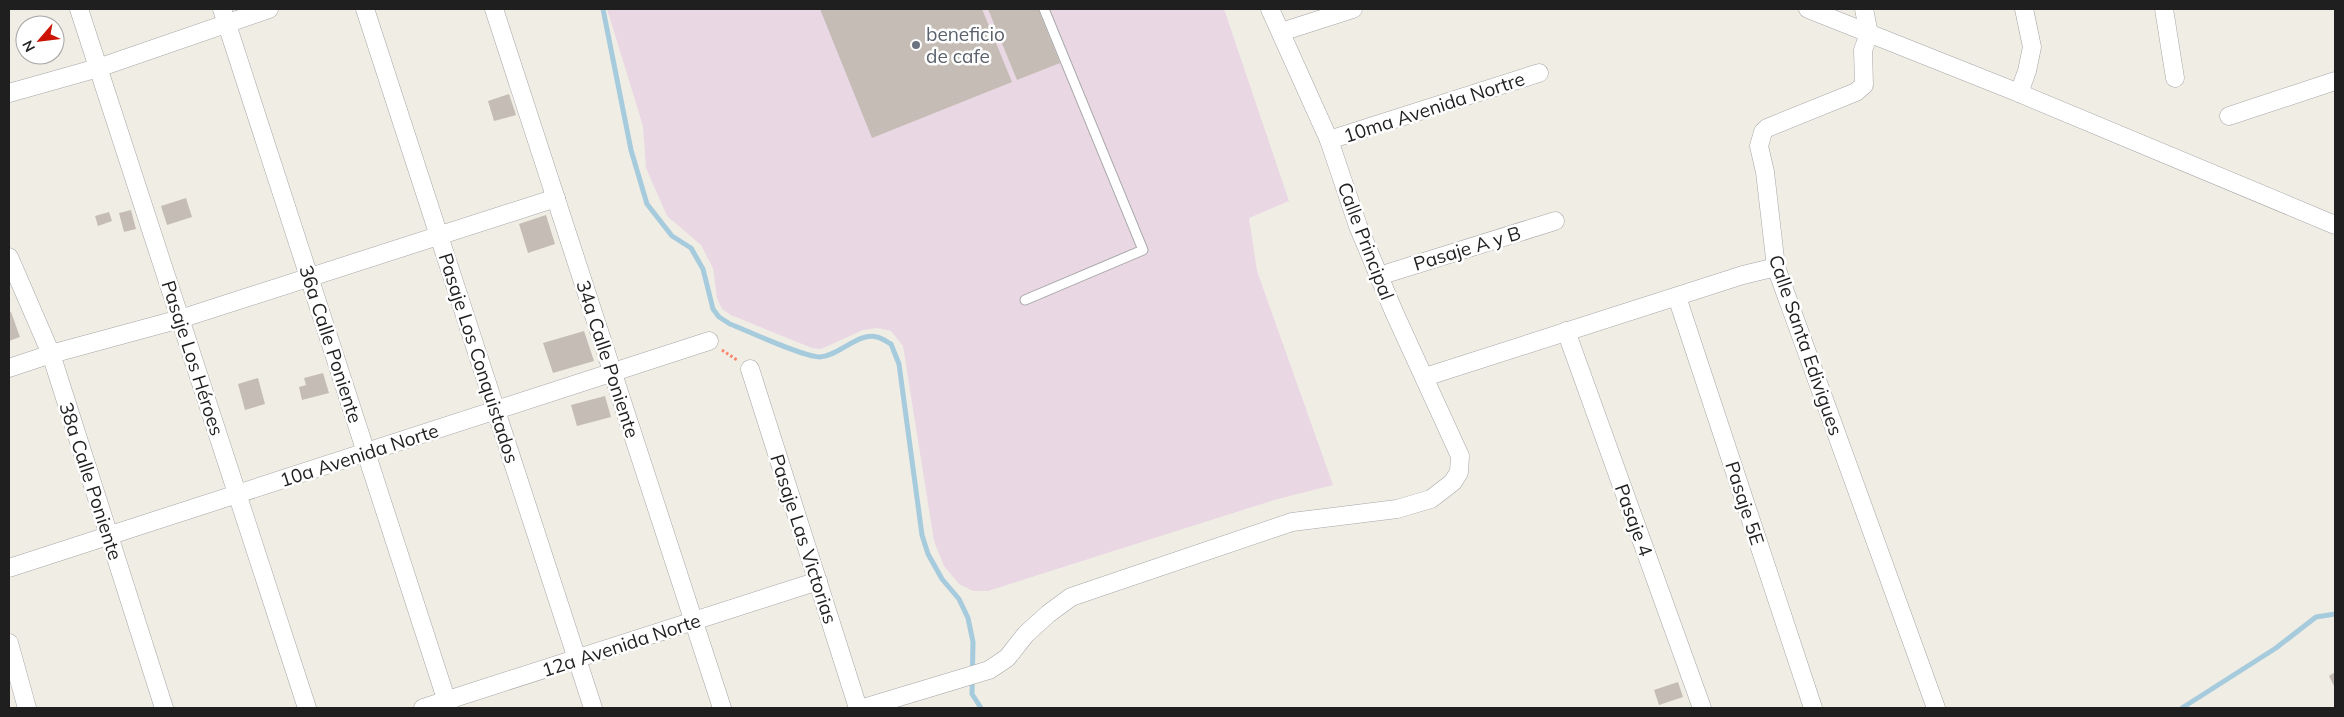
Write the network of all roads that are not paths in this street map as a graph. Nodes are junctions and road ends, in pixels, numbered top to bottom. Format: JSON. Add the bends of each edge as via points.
{"nodes":[{"id":1,"x":79,"y":9,"type":"edge"},
{"id":2,"x":269,"y":9,"type":"edge"},
{"id":3,"x":365,"y":9,"type":"edge"},
{"id":4,"x":494,"y":9,"type":"edge"},
{"id":5,"x":1044,"y":9,"type":"edge"},
{"id":6,"x":1270,"y":9,"type":"edge"},
{"id":7,"x":1353,"y":9,"type":"edge"},
{"id":8,"x":1808,"y":9,"type":"edge"},
{"id":9,"x":1864,"y":9,"type":"edge"},
{"id":10,"x":2024,"y":9,"type":"edge"},
{"id":11,"x":2164,"y":9,"type":"edge"},
{"id":12,"x":225,"y":16,"type":"edge"},
{"id":13,"x":1281,"y":32,"type":"junction"},
{"id":14,"x":1869,"y":34,"type":"junction"},
{"id":15,"x":98,"y":68,"type":"junction"},
{"id":16,"x":1539,"y":73,"type":"dead end"},
{"id":17,"x":2175,"y":78,"type":"dead end"},
{"id":18,"x":2335,"y":81,"type":"edge"},
{"id":19,"x":9,"y":93,"type":"edge"},
{"id":20,"x":2019,"y":93,"type":"junction"},
{"id":21,"x":2229,"y":116,"type":"dead end"},
{"id":22,"x":1329,"y":140,"type":"junction"},
{"id":23,"x":556,"y":198,"type":"junction"},
{"id":24,"x":1555,"y":221,"type":"dead end"},
{"id":25,"x":2335,"y":225,"type":"edge"},
{"id":26,"x":439,"y":236,"type":"junction"},
{"id":27,"x":9,"y":257,"type":"edge"},
{"id":28,"x":1776,"y":267,"type":"junction"},
{"id":29,"x":1379,"y":276,"type":"junction"},
{"id":30,"x":310,"y":277,"type":"junction"},
{"id":31,"x":1677,"y":297,"type":"junction"},
{"id":32,"x":1025,"y":300,"type":"dead end"},
{"id":33,"x":180,"y":319,"type":"junction"},
{"id":34,"x":1566,"y":331,"type":"junction"},
{"id":35,"x":709,"y":341,"type":"road end"},
{"id":36,"x":50,"y":354,"type":"junction"},
{"id":37,"x":9,"y":368,"type":"edge"},
{"id":38,"x":750,"y":369,"type":"road end"},
{"id":39,"x":613,"y":372,"type":"junction"},
{"id":40,"x":1425,"y":377,"type":"junction"},
{"id":41,"x":496,"y":410,"type":"junction"},
{"id":42,"x":366,"y":452,"type":"junction"},
{"id":43,"x":237,"y":494,"type":"junction"},
{"id":44,"x":109,"y":535,"type":"junction"},
{"id":45,"x":9,"y":568,"type":"edge"},
{"id":46,"x":818,"y":581,"type":"junction"},
{"id":47,"x":694,"y":621,"type":"junction"},
{"id":48,"x":9,"y":643,"type":"edge"},
{"id":49,"x":576,"y":659,"type":"junction"},
{"id":50,"x":448,"y":704,"type":"edge"},
{"id":51,"x":27,"y":708,"type":"edge"},
{"id":52,"x":164,"y":708,"type":"edge"},
{"id":53,"x":307,"y":708,"type":"edge"},
{"id":54,"x":423,"y":708,"type":"edge"},
{"id":55,"x":593,"y":708,"type":"edge"},
{"id":56,"x":722,"y":708,"type":"edge"},
{"id":57,"x":858,"y":708,"type":"edge"},
{"id":58,"x":863,"y":708,"type":"edge"},
{"id":59,"x":1702,"y":708,"type":"edge"},
{"id":60,"x":1813,"y":708,"type":"edge"},
{"id":61,"x":1936,"y":708,"type":"edge"}],
"edges":[{"from":1,"to":15,"type":"street","name":"Pasaje Los Héroes"},
{"from":2,"to":12,"type":"street"},
{"from":3,"to":26,"type":"street","name":"Pasaje Los Conquistados"},
{"from":4,"to":23,"type":"street","name":"34a Calle Poniente"},
{"from":5,"to":32,"type":"lane","via":[[1143,250]]},
{"from":6,"to":13,"type":"street","name":"Calle Principal"},
{"from":7,"to":13,"type":"street"},
{"from":8,"to":14,"type":"street"},
{"from":9,"to":14,"type":"street"},
{"from":10,"to":20,"type":"street","via":[[2032,47]]},
{"from":11,"to":17,"type":"street"},
{"from":12,"to":15,"type":"street"},
{"from":12,"to":30,"type":"street","name":"36a Calle Poniente"},
{"from":13,"to":22,"type":"street","name":"Calle Principal"},
{"from":14,"to":20,"type":"street"},
{"from":14,"to":28,"type":"street","name":"Calle Santa Edivigues","via":[[1863,50],[1864,85],[1856,92],[1766,128],[1760,138]]},
{"from":15,"to":19,"type":"street"},
{"from":15,"to":33,"type":"street","name":"Pasaje Los Héroes"},
{"from":16,"to":22,"type":"street","name":"10ma Avenida Nortre"},
{"from":18,"to":21,"type":"street"},
{"from":20,"to":25,"type":"street"},
{"from":22,"to":29,"type":"street","name":"Calle Principal"},
{"from":23,"to":26,"type":"street"},
{"from":23,"to":39,"type":"street","name":"34a Calle Poniente"},
{"from":24,"to":29,"type":"street","name":"Pasaje A y B"},
{"from":26,"to":30,"type":"street"},
{"from":26,"to":41,"type":"street","name":"Pasaje Los Conquistados"},
{"from":27,"to":36,"type":"street","name":"38a Calle Poniente"},
{"from":28,"to":31,"type":"street"},
{"from":28,"to":61,"type":"street","name":"Calle Santa Edivigues"},
{"from":29,"to":40,"type":"street","name":"Calle Principal"},
{"from":30,"to":33,"type":"street"},
{"from":30,"to":42,"type":"street","name":"36a Calle Poniente"},
{"from":31,"to":34,"type":"street"},
{"from":31,"to":60,"type":"street","name":"Pasaje 5E"},
{"from":33,"to":36,"type":"street"},
{"from":33,"to":43,"type":"street","name":"Pasaje Los Héroes"},
{"from":34,"to":40,"type":"street"},
{"from":34,"to":59,"type":"street","name":"Pasaje 4"},
{"from":35,"to":39,"type":"street","name":"10a Avenida Norte"},
{"from":36,"to":37,"type":"street"},
{"from":36,"to":44,"type":"street","name":"38a Calle Poniente"},
{"from":38,"to":46,"type":"street","name":"Pasaje Las Victorias"},
{"from":39,"to":41,"type":"street","name":"10a Avenida Norte"},
{"from":39,"to":47,"type":"street","name":"34a Calle Poniente"},
{"from":40,"to":58,"type":"street","name":"Calle Principal","via":[[1460,456],[1459,472],[1453,482],[1431,499],[1397,509],[1292,522],[1071,597],[1026,634],[1007,658],[989,670]]},
{"from":41,"to":42,"type":"street","name":"10a Avenida Norte"},
{"from":41,"to":49,"type":"street","name":"Pasaje Los Conquistados"},
{"from":42,"to":43,"type":"street","name":"10a Avenida Norte"},
{"from":42,"to":50,"type":"street","name":"36a Calle Poniente"},
{"from":43,"to":44,"type":"street","name":"10a Avenida Norte"},
{"from":43,"to":53,"type":"street","name":"Pasaje Los Héroes"},
{"from":44,"to":45,"type":"street","name":"10a Avenida Norte"},
{"from":44,"to":52,"type":"street","name":"38a Calle Poniente"},
{"from":46,"to":47,"type":"street","name":"12a Avenida Norte"},
{"from":46,"to":57,"type":"street","name":"Pasaje Las Victorias"},
{"from":47,"to":49,"type":"street","name":"12a Avenida Norte"},
{"from":47,"to":56,"type":"street","name":"34a Calle Poniente"},
{"from":48,"to":51,"type":"street"},
{"from":49,"to":50,"type":"street","name":"12a Avenida Norte"},
{"from":49,"to":55,"type":"street","name":"Pasaje Los Conquistados"},
{"from":50,"to":54,"type":"street","name":"12a Avenida Norte"}]}
